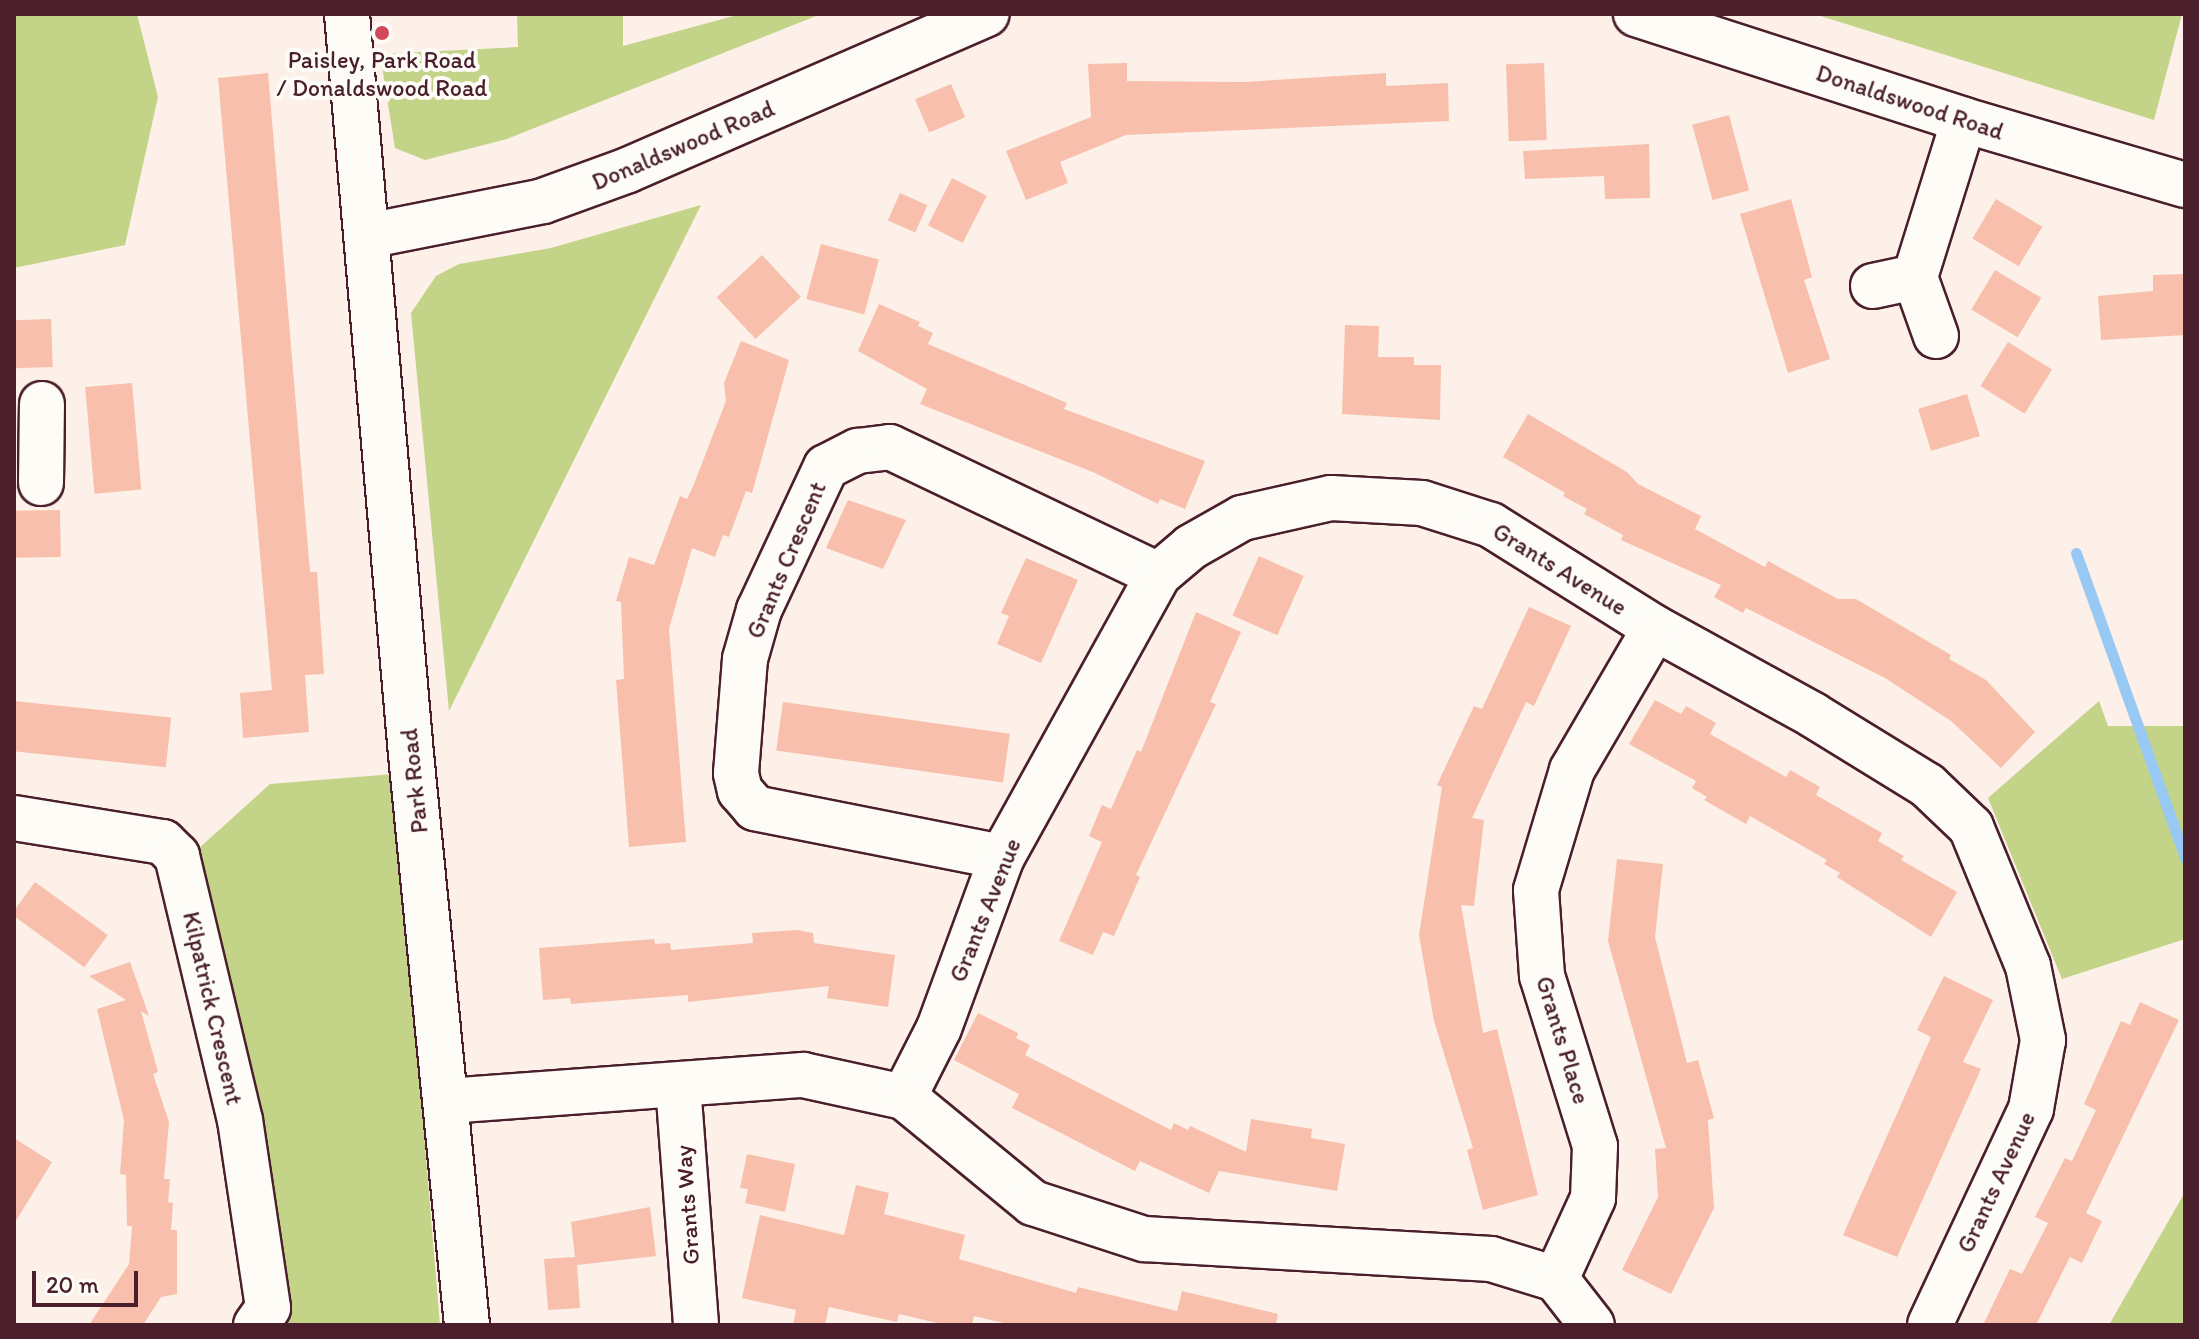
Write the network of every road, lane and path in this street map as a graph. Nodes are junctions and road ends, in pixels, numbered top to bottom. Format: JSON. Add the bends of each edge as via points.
{"nodes":[{"id":1,"x":347,"y":14,"type":"edge"},
{"id":2,"x":986,"y":14,"type":"edge"},
{"id":3,"x":1636,"y":14,"type":"edge"},
{"id":4,"x":1964,"y":120,"type":"junction"},
{"id":5,"x":2185,"y":185,"type":"edge"},
{"id":6,"x":367,"y":236,"type":"junction"},
{"id":7,"x":1936,"y":336,"type":"dead end"},
{"id":8,"x":33,"y":428,"type":"edge"},
{"id":9,"x":41,"y":483,"type":"dead end"},
{"id":10,"x":1158,"y":575,"type":"junction"},
{"id":11,"x":1655,"y":628,"type":"junction"},
{"id":12,"x":14,"y":818,"type":"edge"},
{"id":13,"x":1002,"y":857,"type":"junction"},
{"id":14,"x":678,"y":1085,"type":"junction"},
{"id":15,"x":904,"y":1097,"type":"junction"},
{"id":16,"x":447,"y":1101,"type":"junction"},
{"id":17,"x":1556,"y":1279,"type":"junction"},
{"id":18,"x":256,"y":1325,"type":"edge"},
{"id":19,"x":467,"y":1325,"type":"edge"},
{"id":20,"x":696,"y":1325,"type":"edge"},
{"id":21,"x":1592,"y":1325,"type":"edge"},
{"id":22,"x":1930,"y":1325,"type":"edge"}],
"edges":[{"from":1,"to":6,"type":"street","name":"Park Road"},
{"from":2,"to":6,"type":"street","name":"Donaldswood Road","via":[[628,170],[543,201]]},
{"from":3,"to":4,"type":"street","name":"Donaldswood Road"},
{"from":4,"to":5,"type":"street","name":"Donaldswood Road"},
{"from":4,"to":7,"type":"street","via":[[1894,281]]},
{"from":6,"to":16,"type":"street","name":"Park Road"},
{"from":8,"to":9,"type":"street"},
{"from":10,"to":11,"type":"street","name":"Grants Avenue","via":[[1191,547],[1242,518],[1331,498],[1422,503],[1491,525]]},
{"from":10,"to":13,"type":"street","name":"Grants Avenue"},
{"from":10,"to":13,"type":"street","name":"Grants Crescent","via":[[890,447],[858,451],[826,467],[759,610],[745,659],[736,773],[740,791],[755,808]]},
{"from":11,"to":17,"type":"street","name":"Grants Place","via":[[1572,770],[1536,890],[1542,976],[1595,1146],[1593,1198]]},
{"from":11,"to":22,"type":"street","name":"Grants Avenue","via":[[1927,785],[1971,827],[2028,966],[2043,1040],[2031,1109]]},
{"from":12,"to":18,"type":"street","name":"Kilpatrick Crescent","via":[[163,842],[177,856],[240,1120],[268,1308]]},
{"from":13,"to":15,"type":"street","name":"Grants Avenue","via":[[939,1028]]},
{"from":14,"to":15,"type":"street","via":[[803,1075]]},
{"from":14,"to":16,"type":"street"},
{"from":14,"to":20,"type":"street","name":"Grants Way"},
{"from":15,"to":17,"type":"street","via":[[1033,1203],[1144,1239],[1491,1259]]},
{"from":16,"to":19,"type":"street","name":"Park Road"},
{"from":17,"to":21,"type":"street"}]}
